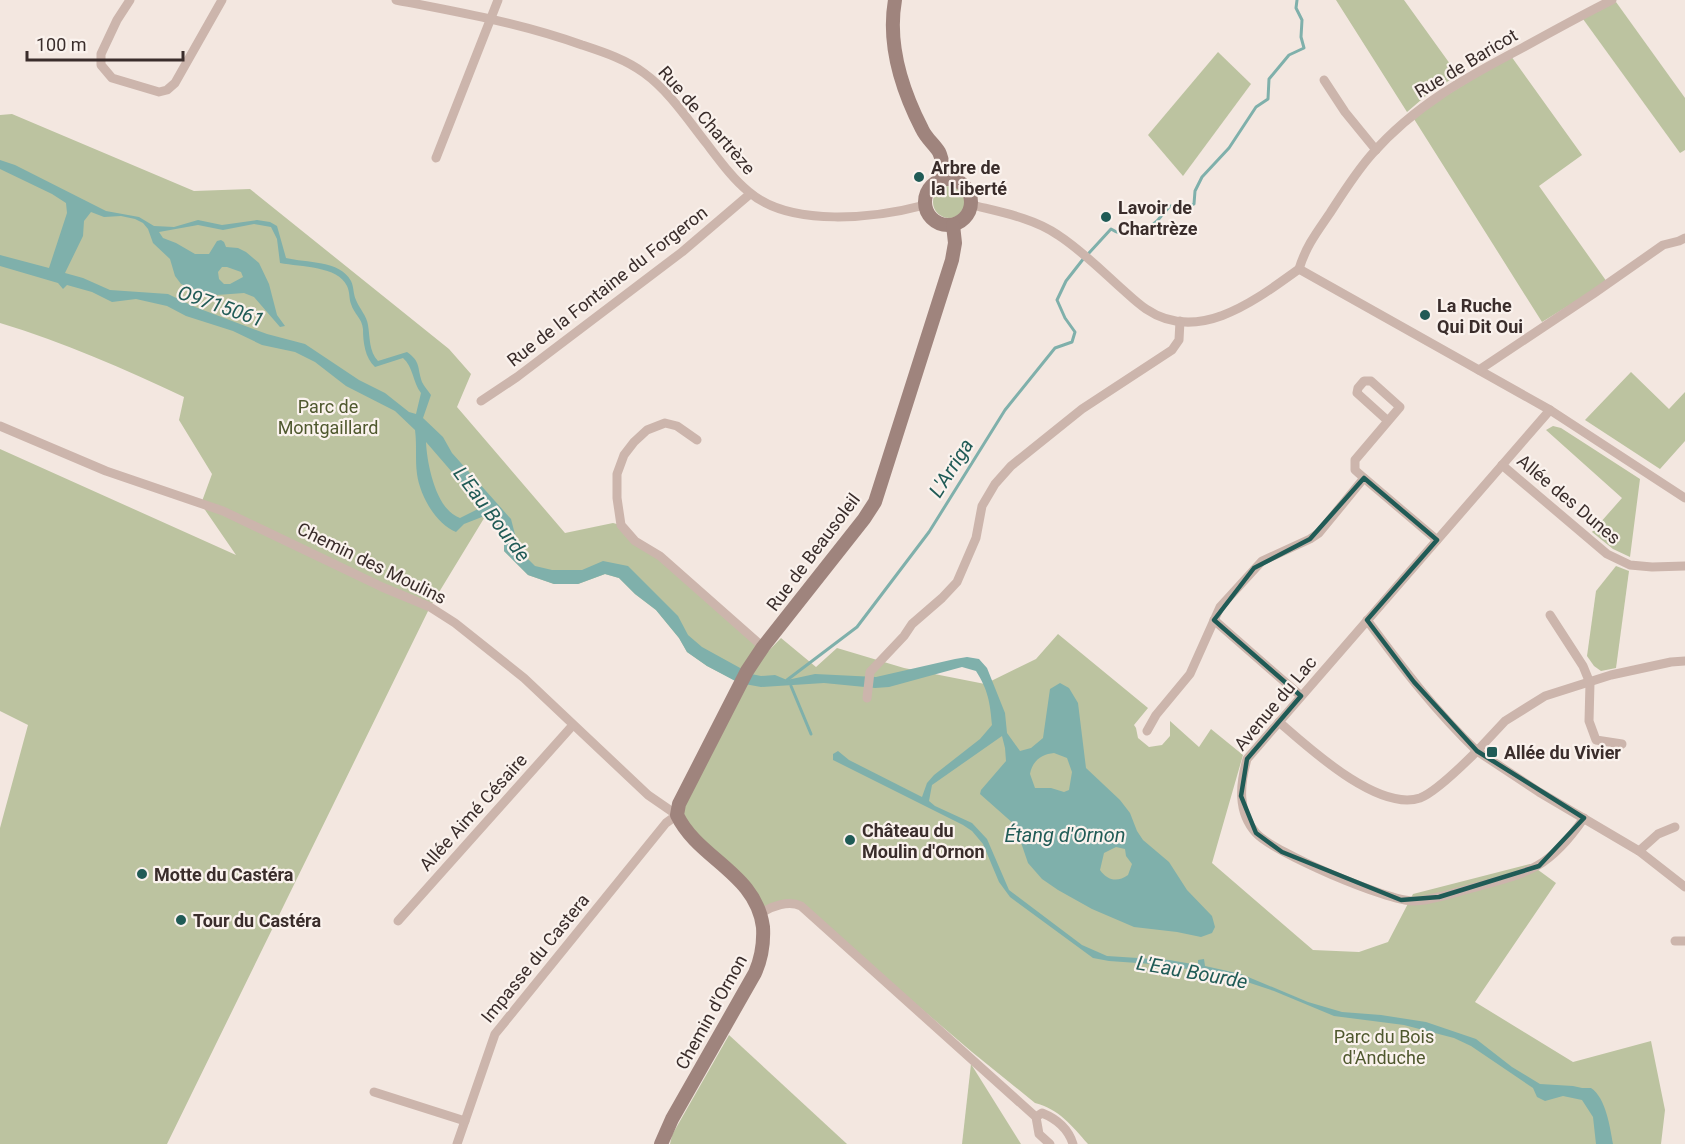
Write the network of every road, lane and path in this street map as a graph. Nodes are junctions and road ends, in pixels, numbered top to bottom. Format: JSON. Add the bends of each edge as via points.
{"nodes":[{"id":1,"x":130,"y":0,"type":"edge"},
{"id":2,"x":222,"y":0,"type":"edge"},
{"id":3,"x":396,"y":0,"type":"edge"},
{"id":4,"x":498,"y":0,"type":"edge"},
{"id":5,"x":895,"y":0,"type":"edge"},
{"id":6,"x":1612,"y":0,"type":"edge"},
{"id":7,"x":492,"y":19,"type":"junction"},
{"id":8,"x":1324,"y":80,"type":"dead end"},
{"id":9,"x":1376,"y":150,"type":"junction"},
{"id":10,"x":436,"y":158,"type":"dead end"},
{"id":11,"x":945,"y":179,"type":"junction"},
{"id":12,"x":750,"y":194,"type":"junction"},
{"id":13,"x":972,"y":205,"type":"junction"},
{"id":14,"x":925,"y":206,"type":"junction"},
{"id":15,"x":953,"y":225,"type":"junction"},
{"id":16,"x":1685,"y":238,"type":"edge"},
{"id":17,"x":1299,"y":268,"type":"junction"},
{"id":18,"x":1180,"y":321,"type":"junction"},
{"id":19,"x":1479,"y":370,"type":"junction"},
{"id":20,"x":481,"y":401,"type":"dead end"},
{"id":21,"x":1550,"y":410,"type":"junction"},
{"id":22,"x":1388,"y":421,"type":"junction"},
{"id":23,"x":0,"y":426,"type":"edge"},
{"id":24,"x":697,"y":440,"type":"dead end"},
{"id":25,"x":1502,"y":465,"type":"junction"},
{"id":26,"x":1364,"y":478,"type":"junction"},
{"id":27,"x":1685,"y":498,"type":"edge"},
{"id":28,"x":1437,"y":540,"type":"junction"},
{"id":29,"x":1685,"y":566,"type":"edge"},
{"id":30,"x":1550,"y":615,"type":"dead end"},
{"id":31,"x":1214,"y":620,"type":"junction"},
{"id":32,"x":1366,"y":620,"type":"junction"},
{"id":33,"x":763,"y":647,"type":"junction"},
{"id":34,"x":1685,"y":661,"type":"edge"},
{"id":35,"x":1590,"y":682,"type":"junction"},
{"id":36,"x":1301,"y":696,"type":"junction"},
{"id":37,"x":867,"y":698,"type":"dead end"},
{"id":38,"x":1279,"y":722,"type":"junction"},
{"id":39,"x":573,"y":725,"type":"junction"},
{"id":40,"x":1147,"y":731,"type":"dead end"},
{"id":41,"x":1622,"y":744,"type":"dead end"},
{"id":42,"x":1477,"y":751,"type":"junction"},
{"id":43,"x":677,"y":815,"type":"junction"},
{"id":44,"x":1584,"y":819,"type":"junction"},
{"id":45,"x":1675,"y":827,"type":"dead end"},
{"id":46,"x":1639,"y":851,"type":"junction"},
{"id":47,"x":1685,"y":888,"type":"edge"},
{"id":48,"x":761,"y":913,"type":"junction"},
{"id":49,"x":398,"y":921,"type":"dead end"},
{"id":50,"x":1674,"y":941,"type":"dead end"},
{"id":51,"x":1685,"y":941,"type":"edge"},
{"id":52,"x":374,"y":1092,"type":"dead end"},
{"id":53,"x":1036,"y":1117,"type":"junction"},
{"id":54,"x":465,"y":1121,"type":"junction"},
{"id":55,"x":457,"y":1144,"type":"edge"},
{"id":56,"x":661,"y":1144,"type":"edge"},
{"id":57,"x":1050,"y":1144,"type":"edge"},
{"id":58,"x":1073,"y":1144,"type":"edge"}],
"edges":[{"from":1,"to":2,"type":"street","via":[[101,54],[101,65],[112,78],[159,92],[175,83]]},
{"from":3,"to":7,"type":"street","name":"Rue de Chartrèze"},
{"from":4,"to":7,"type":"street"},
{"from":5,"to":11,"type":"street","via":[[891,24],[899,69],[922,130],[941,157]]},
{"from":6,"to":9,"type":"street","name":"Rue de Baricot","via":[[1441,92]]},
{"from":7,"to":10,"type":"street"},
{"from":7,"to":12,"type":"street","name":"Rue de Chartrèze","via":[[616,57],[644,73],[671,99]]},
{"from":8,"to":9,"type":"street"},
{"from":9,"to":17,"type":"street","name":"Rue de Baricot","via":[[1312,238]]},
{"from":11,"to":13,"type":"street","via":[[966,186]]},
{"from":11,"to":14,"type":"street","via":[[932,185]]},
{"from":12,"to":14,"type":"street","name":"Rue de Chartrèze","via":[[805,216],[857,216]]},
{"from":12,"to":20,"type":"street","name":"Rue de la Fontaine du Forgeron","via":[[682,252]]},
{"from":13,"to":15,"type":"street","via":[[966,217]]},
{"from":13,"to":18,"type":"street","via":[[1042,225],[1082,253],[1144,308]]},
{"from":14,"to":15,"type":"street","via":[[936,222]]},
{"from":15,"to":33,"type":"street","name":"Rue de Beausoleil","via":[[952,260],[875,502]]},
{"from":16,"to":19,"type":"street","via":[[1663,245]]},
{"from":17,"to":18,"type":"street","via":[[1233,311],[1212,319]]},
{"from":17,"to":19,"type":"street"},
{"from":18,"to":37,"type":"street","via":[[1179,340],[1172,350],[1082,409],[1011,466],[995,484],[982,506],[976,538],[957,582],[912,624],[870,672]]},
{"from":19,"to":21,"type":"street"},
{"from":21,"to":25,"type":"street","name":"Avenue du Lac"},
{"from":21,"to":27,"type":"street"},
{"from":22,"to":22,"type":"street","via":[[1358,393],[1364,381],[1371,381],[1400,407]]},
{"from":22,"to":26,"type":"street","via":[[1355,460],[1355,470]]},
{"from":23,"to":39,"type":"street","name":"Chemin des Moulins","via":[[106,471],[223,511],[430,607],[498,656]]},
{"from":24,"to":33,"type":"street","via":[[665,423],[647,430],[634,442],[617,474],[621,525],[629,536],[660,556]]},
{"from":25,"to":28,"type":"street","name":"Avenue du Lac"},
{"from":25,"to":29,"type":"street","name":"Allée des Dunes","via":[[1607,554],[1630,565]]},
{"from":26,"to":28,"type":"street"},
{"from":26,"to":31,"type":"street","via":[[1319,533],[1254,568],[1220,607]]},
{"from":28,"to":32,"type":"street","name":"Avenue du Lac"},
{"from":30,"to":35,"type":"street"},
{"from":31,"to":36,"type":"street"},
{"from":31,"to":40,"type":"street","via":[[1190,674]]},
{"from":32,"to":36,"type":"street","name":"Avenue du Lac"},
{"from":32,"to":42,"type":"street","via":[[1427,698]]},
{"from":33,"to":43,"type":"street","name":"Rue de Beausoleil","via":[[736,691],[684,793]]},
{"from":34,"to":35,"type":"street"},
{"from":35,"to":41,"type":"street","via":[[1589,721],[1596,740]]},
{"from":35,"to":42,"type":"street","via":[[1545,696],[1505,721]]},
{"from":36,"to":38,"type":"street","name":"Avenue du Lac"},
{"from":38,"to":42,"type":"street","via":[[1356,782],[1408,800],[1422,797]]},
{"from":38,"to":44,"type":"street","name":"Avenue du Lac","via":[[1247,759],[1241,796],[1250,823],[1282,852],[1386,896],[1424,900],[1523,874],[1550,858]]},
{"from":39,"to":43,"type":"street","name":"Chemin des Moulins","via":[[648,795]]},
{"from":39,"to":49,"type":"street","name":"Allée Aimé Césaire"},
{"from":42,"to":44,"type":"street"},
{"from":43,"to":48,"type":"street","name":"Chemin d'Ornon","via":[[686,831],[737,877]]},
{"from":43,"to":54,"type":"street","name":"Impasse du Castera","via":[[666,823],[495,1034]]},
{"from":44,"to":46,"type":"street"},
{"from":45,"to":46,"type":"street","via":[[1658,834]]},
{"from":46,"to":47,"type":"street"},
{"from":48,"to":53,"type":"street","via":[[788,903],[801,906]]},
{"from":48,"to":56,"type":"street","name":"Chemin d'Ornon","via":[[763,951],[759,964]]},
{"from":50,"to":51,"type":"street"},
{"from":52,"to":54,"type":"street"},
{"from":53,"to":57,"type":"street","via":[[1039,1134]]},
{"from":53,"to":58,"type":"street","via":[[1042,1113],[1054,1117]]},
{"from":54,"to":55,"type":"street","name":"Impasse du Castera"}]}
